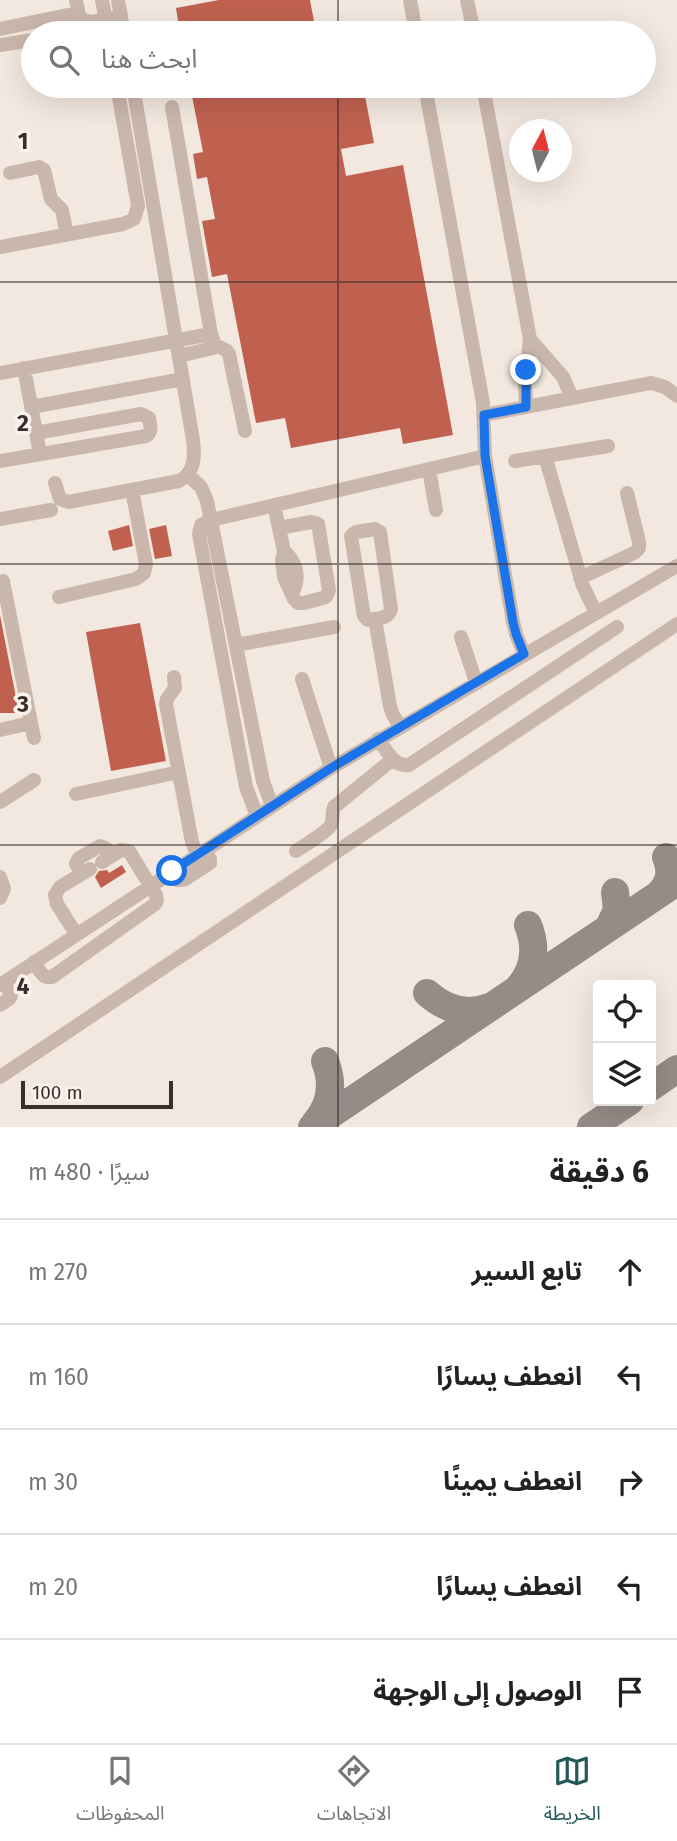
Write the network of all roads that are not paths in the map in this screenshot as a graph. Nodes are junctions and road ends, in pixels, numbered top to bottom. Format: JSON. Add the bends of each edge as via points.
{"nodes":[{"id":1,"x":76,"y":0,"type":"edge"},
{"id":2,"x":101,"y":0,"type":"edge"},
{"id":3,"x":118,"y":0,"type":"edge"},
{"id":4,"x":410,"y":0,"type":"edge"},
{"id":5,"x":467,"y":0,"type":"edge"},
{"id":6,"x":80,"y":18,"type":"junction"},
{"id":7,"x":39,"y":21,"type":"edge"},
{"id":8,"x":80,"y":21,"type":"edge"},
{"id":9,"x":88,"y":21,"type":"edge"},
{"id":10,"x":106,"y":21,"type":"edge"},
{"id":11,"x":122,"y":21,"type":"edge"},
{"id":12,"x":414,"y":21,"type":"edge"},
{"id":13,"x":471,"y":21,"type":"edge"},
{"id":14,"x":21,"y":25,"type":"edge"},
{"id":15,"x":0,"y":29,"type":"edge"},
{"id":16,"x":21,"y":42,"type":"edge"},
{"id":17,"x":0,"y":45,"type":"edge"},
{"id":18,"x":119,"y":98,"type":"edge"},
{"id":19,"x":135,"y":98,"type":"edge"},
{"id":20,"x":427,"y":98,"type":"edge"},
{"id":21,"x":485,"y":98,"type":"edge"},
{"id":22,"x":172,"y":107,"type":"dead end"},
{"id":23,"x":10,"y":173,"type":"dead end"},
{"id":24,"x":67,"y":235,"type":"junction"},
{"id":25,"x":0,"y":247,"type":"edge"},
{"id":26,"x":530,"y":339,"type":"junction"},
{"id":27,"x":214,"y":340,"type":"junction"},
{"id":28,"x":178,"y":348,"type":"junction"},
{"id":29,"x":24,"y":369,"type":"junction"},
{"id":30,"x":0,"y":373,"type":"edge"},
{"id":31,"x":183,"y":379,"type":"junction"},
{"id":32,"x":677,"y":396,"type":"edge"},
{"id":33,"x":572,"y":398,"type":"junction"},
{"id":34,"x":31,"y":407,"type":"junction"},
{"id":35,"x":526,"y":407,"type":"junction"},
{"id":36,"x":484,"y":415,"type":"junction"},
{"id":37,"x":245,"y":431,"type":"dead end"},
{"id":38,"x":36,"y":433,"type":"junction"},
{"id":39,"x":608,"y":446,"type":"dead end"},
{"id":40,"x":40,"y":454,"type":"junction"},
{"id":41,"x":485,"y":456,"type":"junction"},
{"id":42,"x":545,"y":456,"type":"junction"},
{"id":43,"x":0,"y":461,"type":"edge"},
{"id":44,"x":515,"y":461,"type":"dead end"},
{"id":45,"x":429,"y":469,"type":"junction"},
{"id":46,"x":188,"y":475,"type":"junction"},
{"id":47,"x":55,"y":483,"type":"dead end"},
{"id":48,"x":132,"y":490,"type":"junction"},
{"id":49,"x":627,"y":493,"type":"dead end"},
{"id":50,"x":274,"y":505,"type":"junction"},
{"id":51,"x":51,"y":510,"type":"dead end"},
{"id":52,"x":436,"y":510,"type":"dead end"},
{"id":53,"x":0,"y":519,"type":"edge"},
{"id":54,"x":211,"y":520,"type":"junction"},
{"id":55,"x":279,"y":528,"type":"junction"},
{"id":56,"x":677,"y":566,"type":"edge"},
{"id":57,"x":580,"y":578,"type":"junction"},
{"id":58,"x":3,"y":580,"type":"dead end"},
{"id":59,"x":59,"y":597,"type":"dead end"},
{"id":60,"x":596,"y":613,"type":"junction"},
{"id":61,"x":375,"y":618,"type":"junction"},
{"id":62,"x":677,"y":624,"type":"edge"},
{"id":63,"x":334,"y":627,"type":"dead end"},
{"id":64,"x":617,"y":627,"type":"dead end"},
{"id":65,"x":461,"y":637,"type":"dead end"},
{"id":66,"x":236,"y":645,"type":"junction"},
{"id":67,"x":524,"y":654,"type":"junction"},
{"id":68,"x":174,"y":677,"type":"dead end"},
{"id":69,"x":302,"y":679,"type":"dead end"},
{"id":70,"x":476,"y":682,"type":"junction"},
{"id":71,"x":400,"y":726,"type":"junction"},
{"id":72,"x":0,"y":730,"type":"edge"},
{"id":73,"x":378,"y":739,"type":"junction"},
{"id":74,"x":393,"y":759,"type":"junction"},
{"id":75,"x":331,"y":768,"type":"junction"},
{"id":76,"x":179,"y":772,"type":"junction"},
{"id":77,"x":34,"y":780,"type":"dead end"},
{"id":78,"x":76,"y":794,"type":"dead end"},
{"id":79,"x":0,"y":802,"type":"edge"},
{"id":80,"x":271,"y":806,"type":"junction"},
{"id":81,"x":257,"y":816,"type":"junction"},
{"id":82,"x":296,"y":851,"type":"dead end"},
{"id":83,"x":201,"y":852,"type":"junction"},
{"id":84,"x":0,"y":877,"type":"edge"},
{"id":85,"x":151,"y":885,"type":"junction"},
{"id":86,"x":0,"y":898,"type":"edge"},
{"id":87,"x":76,"y":934,"type":"junction"},
{"id":88,"x":34,"y":962,"type":"junction"},
{"id":89,"x":2,"y":983,"type":"edge"},
{"id":90,"x":0,"y":1005,"type":"edge"},
{"id":91,"x":0,"y":1077,"type":"edge"}],
"edges":[{"from":1,"to":6,"type":"street"},
{"from":2,"to":6,"type":"street"},
{"from":2,"to":10,"type":"street"},
{"from":3,"to":11,"type":"street"},
{"from":4,"to":12,"type":"street"},
{"from":5,"to":13,"type":"street"},
{"from":6,"to":7,"type":"street","via":[[68,15]]},
{"from":6,"to":8,"type":"street"},
{"from":6,"to":9,"type":"street"},
{"from":14,"to":15,"type":"street"},
{"from":16,"to":17,"type":"street"},
{"from":18,"to":24,"type":"street","via":[[136,215],[124,224]]},
{"from":19,"to":28,"type":"street"},
{"from":20,"to":36,"type":"street"},
{"from":21,"to":26,"type":"street"},
{"from":22,"to":27,"type":"street"},
{"from":23,"to":24,"type":"street","via":[[44,170],[51,199],[62,210]]},
{"from":24,"to":25,"type":"street"},
{"from":26,"to":33,"type":"street","via":[[563,377]]},
{"from":26,"to":35,"type":"street"},
{"from":27,"to":28,"type":"street"},
{"from":27,"to":37,"type":"street","via":[[229,354]]},
{"from":28,"to":29,"type":"street"},
{"from":28,"to":31,"type":"street"},
{"from":29,"to":30,"type":"street"},
{"from":29,"to":34,"type":"street"},
{"from":31,"to":34,"type":"street"},
{"from":31,"to":46,"type":"street","via":[[194,447]]},
{"from":32,"to":33,"type":"street","via":[[651,383]]},
{"from":33,"to":35,"type":"street"},
{"from":34,"to":38,"type":"street"},
{"from":35,"to":36,"type":"street"},
{"from":36,"to":41,"type":"street"},
{"from":38,"to":40,"type":"street"},
{"from":38,"to":40,"type":"street","via":[[141,414],[149,418],[146,436]]},
{"from":39,"to":42,"type":"street"},
{"from":40,"to":43,"type":"street"},
{"from":41,"to":45,"type":"street"},
{"from":41,"to":67,"type":"street","via":[[513,622]]},
{"from":42,"to":44,"type":"street"},
{"from":42,"to":57,"type":"street"},
{"from":45,"to":50,"type":"street"},
{"from":45,"to":52,"type":"street"},
{"from":46,"to":48,"type":"street"},
{"from":46,"to":54,"type":"street","via":[[204,492]]},
{"from":47,"to":48,"type":"street","via":[[65,502]]},
{"from":48,"to":59,"type":"street","via":[[144,573],[136,579]]},
{"from":49,"to":57,"type":"street","via":[[639,548]]},
{"from":50,"to":54,"type":"street"},
{"from":50,"to":55,"type":"street"},
{"from":51,"to":53,"type":"street"},
{"from":54,"to":66,"type":"street"},
{"from":54,"to":81,"type":"street","via":[[201,526],[199,534],[246,787]]},
{"from":55,"to":55,"type":"street","via":[[312,522],[319,526],[328,590],[324,598],[296,601],[297,570],[284,551]]},
{"from":56,"to":60,"type":"street"},
{"from":57,"to":60,"type":"street"},
{"from":58,"to":72,"type":"street","via":[[32,730]]},
{"from":60,"to":67,"type":"street"},
{"from":61,"to":61,"type":"street","via":[[388,615],[391,609],[377,529],[351,537],[364,616]]},
{"from":61,"to":71,"type":"street","via":[[391,711]]},
{"from":62,"to":91,"type":"street"},
{"from":63,"to":66,"type":"street"},
{"from":64,"to":74,"type":"street","via":[[412,764],[399,765]]},
{"from":65,"to":70,"type":"street"},
{"from":66,"to":80,"type":"street"},
{"from":67,"to":70,"type":"street"},
{"from":68,"to":76,"type":"street","via":[[175,688],[166,704]]},
{"from":69,"to":75,"type":"street"},
{"from":70,"to":71,"type":"street"},
{"from":71,"to":73,"type":"street"},
{"from":73,"to":74,"type":"street"},
{"from":73,"to":75,"type":"street"},
{"from":74,"to":82,"type":"street","via":[[334,807],[328,829]]},
{"from":75,"to":80,"type":"street"},
{"from":76,"to":78,"type":"street"},
{"from":76,"to":83,"type":"street","via":[[192,842]]},
{"from":77,"to":79,"type":"street"},
{"from":80,"to":81,"type":"street"},
{"from":81,"to":83,"type":"street"},
{"from":83,"to":85,"type":"street","via":[[210,863],[184,880],[178,880],[172,871]]},
{"from":84,"to":86,"type":"street","via":[[4,889]]},
{"from":85,"to":87,"type":"street"},
{"from":85,"to":87,"type":"street","via":[[129,851],[123,850],[60,887],[55,895],[57,904]]},
{"from":85,"to":88,"type":"street","via":[[155,904],[52,977],[43,975]]},
{"from":87,"to":88,"type":"street"},
{"from":88,"to":89,"type":"street"},
{"from":89,"to":90,"type":"street","via":[[11,995]]}]}
